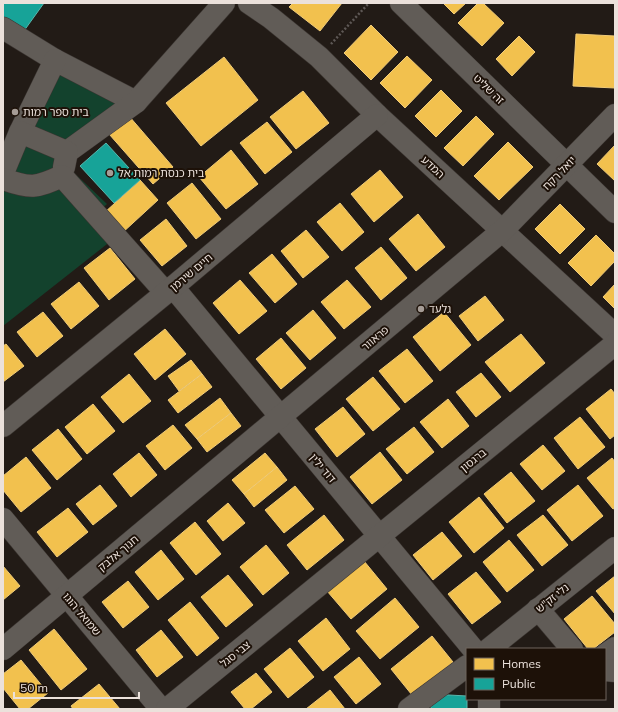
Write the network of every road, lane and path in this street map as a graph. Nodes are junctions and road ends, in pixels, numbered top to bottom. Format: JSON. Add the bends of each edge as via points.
{"nodes":[{"id":1,"x":224,"y":3,"type":"edge"},
{"id":2,"x":249,"y":3,"type":"edge"},
{"id":3,"x":369,"y":3,"type":"edge"},
{"id":4,"x":406,"y":8,"type":"edge"},
{"id":5,"x":3,"y":28,"type":"edge"},
{"id":6,"x":319,"y":57,"type":"junction"},
{"id":7,"x":55,"y":60,"type":"junction"},
{"id":8,"x":136,"y":102,"type":"junction"},
{"id":9,"x":377,"y":115,"type":"junction"},
{"id":10,"x":615,"y":115,"type":"edge"},
{"id":11,"x":20,"y":132,"type":"junction"},
{"id":12,"x":67,"y":152,"type":"junction"},
{"id":13,"x":567,"y":165,"type":"junction"},
{"id":14,"x":3,"y":173,"type":"edge"},
{"id":15,"x":62,"y":176,"type":"junction"},
{"id":16,"x":3,"y":180,"type":"edge"},
{"id":17,"x":615,"y":212,"type":"edge"},
{"id":18,"x":502,"y":231,"type":"junction"},
{"id":19,"x":469,"y":259,"type":"joint"},
{"id":20,"x":170,"y":290,"type":"junction"},
{"id":21,"x":615,"y":335,"type":"edge"},
{"id":22,"x":615,"y":344,"type":"edge"},
{"id":23,"x":281,"y":417,"type":"junction"},
{"id":24,"x":3,"y":426,"type":"edge"},
{"id":25,"x":233,"y":457,"type":"joint"},
{"id":26,"x":3,"y":519,"type":"edge"},
{"id":27,"x":380,"y":536,"type":"junction"},
{"id":28,"x":615,"y":548,"type":"edge"},
{"id":29,"x":68,"y":595,"type":"junction"},
{"id":30,"x":303,"y":599,"type":"joint"},
{"id":31,"x":538,"y":610,"type":"junction"},
{"id":32,"x":472,"y":648,"type":"edge"},
{"id":33,"x":490,"y":648,"type":"edge"},
{"id":34,"x":571,"y":648,"type":"edge"},
{"id":35,"x":615,"y":648,"type":"edge"},
{"id":36,"x":3,"y":649,"type":"edge"},
{"id":37,"x":606,"y":655,"type":"edge"},
{"id":38,"x":466,"y":667,"type":"edge"},
{"id":39,"x":161,"y":709,"type":"edge"},
{"id":40,"x":167,"y":709,"type":"edge"},
{"id":41,"x":409,"y":709,"type":"edge"}],
"edges":[{"from":1,"to":8,"type":"street"},
{"from":2,"to":6,"type":"street","name":"המדע"},
{"from":3,"to":6,"type":"path"},
{"from":4,"to":13,"type":"street","name":"זה שליט"},
{"from":5,"to":7,"type":"street"},
{"from":6,"to":9,"type":"street","name":"המדע"},
{"from":7,"to":8,"type":"street"},
{"from":7,"to":11,"type":"street"},
{"from":8,"to":12,"type":"street"},
{"from":9,"to":18,"type":"street","name":"המדע"},
{"from":9,"to":20,"type":"street","name":"חיים שירמן"},
{"from":10,"to":13,"type":"street","name":"יואל רקח"},
{"from":11,"to":12,"type":"street"},
{"from":11,"to":14,"type":"street"},
{"from":12,"to":15,"type":"street"},
{"from":13,"to":17,"type":"street","name":"זה שליט"},
{"from":13,"to":18,"type":"street","name":"יואל רקח"},
{"from":15,"to":16,"type":"street","via":[[42,185],[23,186]]},
{"from":15,"to":20,"type":"street","name":"דוד ילין"},
{"from":18,"to":19,"type":"street","name":"יואל רקח"},
{"from":18,"to":21,"type":"street","name":"המדע"},
{"from":19,"to":23,"type":"street","name":"פראוור"},
{"from":20,"to":23,"type":"street","name":"דוד ילין"},
{"from":20,"to":24,"type":"street","name":"חיים שירמן"},
{"from":22,"to":27,"type":"street","name":"ברגסון"},
{"from":23,"to":25,"type":"street","name":"פראוור"},
{"from":23,"to":27,"type":"street","name":"דוד ילין"},
{"from":25,"to":29,"type":"street","name":"חנוך אלבק"},
{"from":26,"to":29,"type":"street","name":"שמואל הוגו"},
{"from":27,"to":30,"type":"street","name":"ברגסון"},
{"from":27,"to":32,"type":"street","name":"דוד ילין"},
{"from":28,"to":31,"type":"street","name":"נלי זק\"ש"},
{"from":29,"to":36,"type":"street","name":"חנוך אלבק"},
{"from":29,"to":39,"type":"street","name":"שמואל הוגו"},
{"from":30,"to":40,"type":"street","name":"צבי סגל"},
{"from":31,"to":33,"type":"street","name":"נלי זק\"ש"},
{"from":31,"to":34,"type":"street"},
{"from":35,"to":37,"type":"street"},
{"from":38,"to":41,"type":"street"}]}
